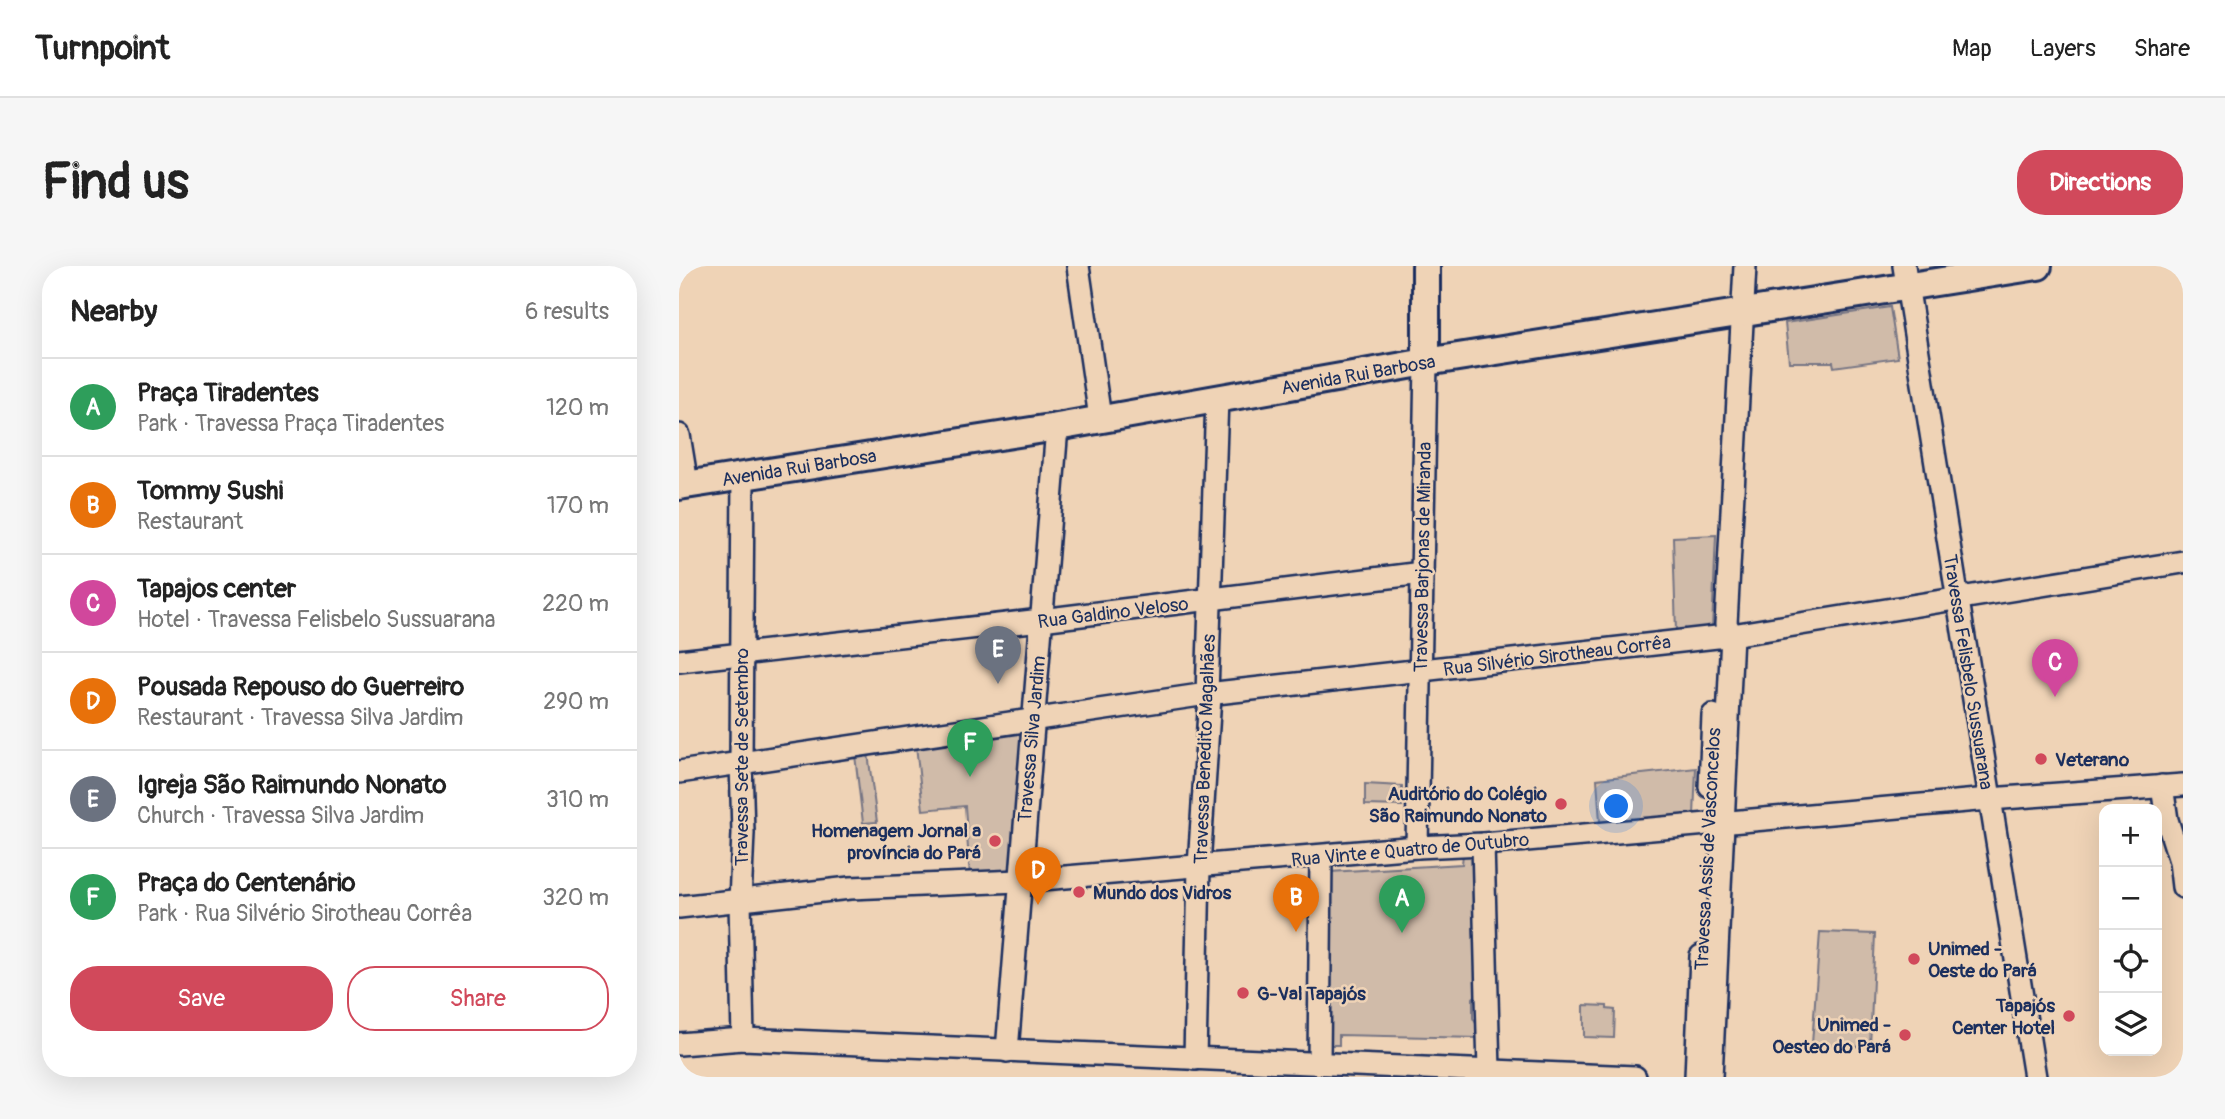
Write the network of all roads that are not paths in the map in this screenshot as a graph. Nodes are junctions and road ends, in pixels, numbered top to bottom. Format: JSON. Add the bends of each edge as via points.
{"nodes":[{"id":1,"x":1078,"y":266,"type":"edge"},
{"id":2,"x":1426,"y":266,"type":"edge"},
{"id":3,"x":1745,"y":266,"type":"edge"},
{"id":4,"x":2038,"y":266,"type":"edge"},
{"id":5,"x":1906,"y":277,"type":"edge"},
{"id":6,"x":1744,"y":313,"type":"junction"},
{"id":7,"x":1426,"y":362,"type":"junction"},
{"id":8,"x":1217,"y":398,"type":"junction"},
{"id":9,"x":1100,"y":418,"type":"junction"},
{"id":10,"x":1057,"y":427,"type":"junction"},
{"id":11,"x":679,"y":435,"type":"edge"},
{"id":12,"x":743,"y":475,"type":"junction"},
{"id":13,"x":683,"y":485,"type":"edge"},
{"id":14,"x":2183,"y":562,"type":"edge"},
{"id":15,"x":1422,"y":573,"type":"junction"},
{"id":16,"x":1210,"y":600,"type":"junction"},
{"id":17,"x":1957,"y":600,"type":"junction"},
{"id":18,"x":1041,"y":620,"type":"junction"},
{"id":19,"x":1725,"y":632,"type":"junction"},
{"id":20,"x":741,"y":654,"type":"junction"},
{"id":21,"x":679,"y":661,"type":"edge"},
{"id":22,"x":1419,"y":671,"type":"junction"},
{"id":23,"x":1207,"y":694,"type":"junction"},
{"id":24,"x":1032,"y":719,"type":"junction"},
{"id":25,"x":741,"y":763,"type":"junction"},
{"id":26,"x":679,"y":772,"type":"edge"},
{"id":27,"x":2173,"y":786,"type":"edge"},
{"id":28,"x":1989,"y":799,"type":"junction"},
{"id":29,"x":2103,"y":801,"type":"edge"},
{"id":30,"x":1715,"y":822,"type":"junction"},
{"id":31,"x":1483,"y":844,"type":"junction"},
{"id":32,"x":1417,"y":847,"type":"junction"},
{"id":33,"x":1321,"y":856,"type":"junction"},
{"id":34,"x":1199,"y":866,"type":"junction"},
{"id":35,"x":1019,"y":881,"type":"junction"},
{"id":36,"x":2183,"y":887,"type":"edge"},
{"id":37,"x":740,"y":901,"type":"junction"},
{"id":38,"x":679,"y":907,"type":"edge"},
{"id":39,"x":743,"y":1039,"type":"junction"},
{"id":40,"x":679,"y":1044,"type":"edge"},
{"id":41,"x":1007,"y":1051,"type":"junction"},
{"id":42,"x":1195,"y":1059,"type":"junction"},
{"id":43,"x":1319,"y":1064,"type":"junction"},
{"id":44,"x":1489,"y":1071,"type":"junction"},
{"id":45,"x":1635,"y":1077,"type":"edge"},
{"id":46,"x":1696,"y":1077,"type":"edge"},
{"id":47,"x":1711,"y":1077,"type":"edge"},
{"id":48,"x":2035,"y":1077,"type":"edge"}],
"edges":[{"from":1,"to":9,"type":"street"},
{"from":2,"to":7,"type":"main road","name":"Travessa Barjonas de Miranda"},
{"from":3,"to":6,"type":"street","name":"Travessa Assis de Vasconcelos"},
{"from":4,"to":5,"type":"main road","name":"Avenida Rui Barbosa"},
{"from":5,"to":6,"type":"main road","name":"Avenida Rui Barbosa"},
{"from":5,"to":17,"type":"street","name":"Travessa Felisbelo Sussuarana"},
{"from":6,"to":7,"type":"main road","name":"Avenida Rui Barbosa"},
{"from":6,"to":19,"type":"street","name":"Travessa Assis de Vasconcelos"},
{"from":7,"to":8,"type":"main road","name":"Avenida Rui Barbosa"},
{"from":7,"to":15,"type":"street","name":"Travessa Barjonas de Miranda"},
{"from":8,"to":9,"type":"main road","name":"Avenida Rui Barbosa"},
{"from":8,"to":16,"type":"street","name":"Travessa Benedito Magalhães"},
{"from":9,"to":10,"type":"main road","name":"Avenida Rui Barbosa"},
{"from":10,"to":12,"type":"main road","name":"Avenida Rui Barbosa"},
{"from":10,"to":18,"type":"street","name":"Travessa Silva Jardim"},
{"from":11,"to":13,"type":"street"},
{"from":12,"to":13,"type":"main road","name":"Avenida Rui Barbosa"},
{"from":12,"to":20,"type":"street","name":"Travessa Sete de Setembro"},
{"from":14,"to":17,"type":"street","name":"Rua Silvério Sirotheau Corrêa"},
{"from":15,"to":16,"type":"street","name":"Rua Galdino Veloso"},
{"from":15,"to":22,"type":"street","name":"Travessa Barjonas de Miranda"},
{"from":16,"to":18,"type":"street","name":"Rua Galdino Veloso"},
{"from":16,"to":23,"type":"street","name":"Travessa Benedito Magalhães"},
{"from":17,"to":19,"type":"street","name":"Rua Silvério Sirotheau Corrêa"},
{"from":17,"to":28,"type":"street","name":"Travessa Felisbelo Sussuarana"},
{"from":18,"to":20,"type":"street","name":"Rua Galdino Veloso"},
{"from":18,"to":24,"type":"street","name":"Travessa Silva Jardim"},
{"from":19,"to":22,"type":"street","name":"Rua Silvério Sirotheau Corrêa"},
{"from":19,"to":30,"type":"street","name":"Travessa Assis de Vasconcelos"},
{"from":20,"to":21,"type":"street","name":"Rua Galdino Veloso"},
{"from":20,"to":25,"type":"street","name":"Travessa Sete de Setembro"},
{"from":22,"to":23,"type":"street","name":"Rua Silvério Sirotheau Corrêa"},
{"from":22,"to":32,"type":"street","name":"Travessa Barjonas de Miranda"},
{"from":23,"to":24,"type":"street","name":"Rua Silvério Sirotheau Corrêa"},
{"from":23,"to":34,"type":"street","name":"Travessa Benedito Magalhães"},
{"from":24,"to":25,"type":"street","name":"Rua Silvério Sirotheau Corrêa"},
{"from":24,"to":35,"type":"street","name":"Travessa Silva Jardim"},
{"from":25,"to":26,"type":"street","name":"Rua Silvério Sirotheau Corrêa"},
{"from":25,"to":37,"type":"street","name":"Travessa Sete de Setembro"},
{"from":27,"to":29,"type":"street","name":"Rua Vinte e Quatro de Outubro"},
{"from":27,"to":36,"type":"street","via":[[2167,820]]},
{"from":28,"to":29,"type":"street","name":"Rua Vinte e Quatro de Outubro"},
{"from":28,"to":30,"type":"street","name":"Rua Vinte e Quatro de Outubro"},
{"from":28,"to":48,"type":"street","name":"Travessa Felisbelo Sussuarana"},
{"from":30,"to":31,"type":"street","name":"Rua Vinte e Quatro de Outubro"},
{"from":30,"to":46,"type":"street","name":"Travessa Assis de Vasconcelos"},
{"from":30,"to":47,"type":"street","name":"Travessa Assis de Vasconcelos"},
{"from":31,"to":32,"type":"street","name":"Rua Vinte e Quatro de Outubro"},
{"from":31,"to":44,"type":"street"},
{"from":32,"to":33,"type":"street","name":"Rua Vinte e Quatro de Outubro"},
{"from":33,"to":34,"type":"street","name":"Rua Vinte e Quatro de Outubro"},
{"from":33,"to":43,"type":"street"},
{"from":34,"to":35,"type":"street","name":"Rua Vinte e Quatro de Outubro"},
{"from":34,"to":42,"type":"street","name":"Travessa Benedito Magalhães"},
{"from":35,"to":37,"type":"street","name":"Rua Vinte e Quatro de Outubro","via":[[851,888]]},
{"from":35,"to":41,"type":"street","name":"Travessa Silva Jardim"},
{"from":37,"to":38,"type":"street","name":"Rua Vinte e Quatro de Outubro"},
{"from":37,"to":39,"type":"street","name":"Travessa Sete de Setembro"},
{"from":39,"to":40,"type":"street"},
{"from":39,"to":41,"type":"street"},
{"from":41,"to":42,"type":"street"},
{"from":42,"to":43,"type":"street"},
{"from":43,"to":44,"type":"street"},
{"from":44,"to":45,"type":"street"}]}
